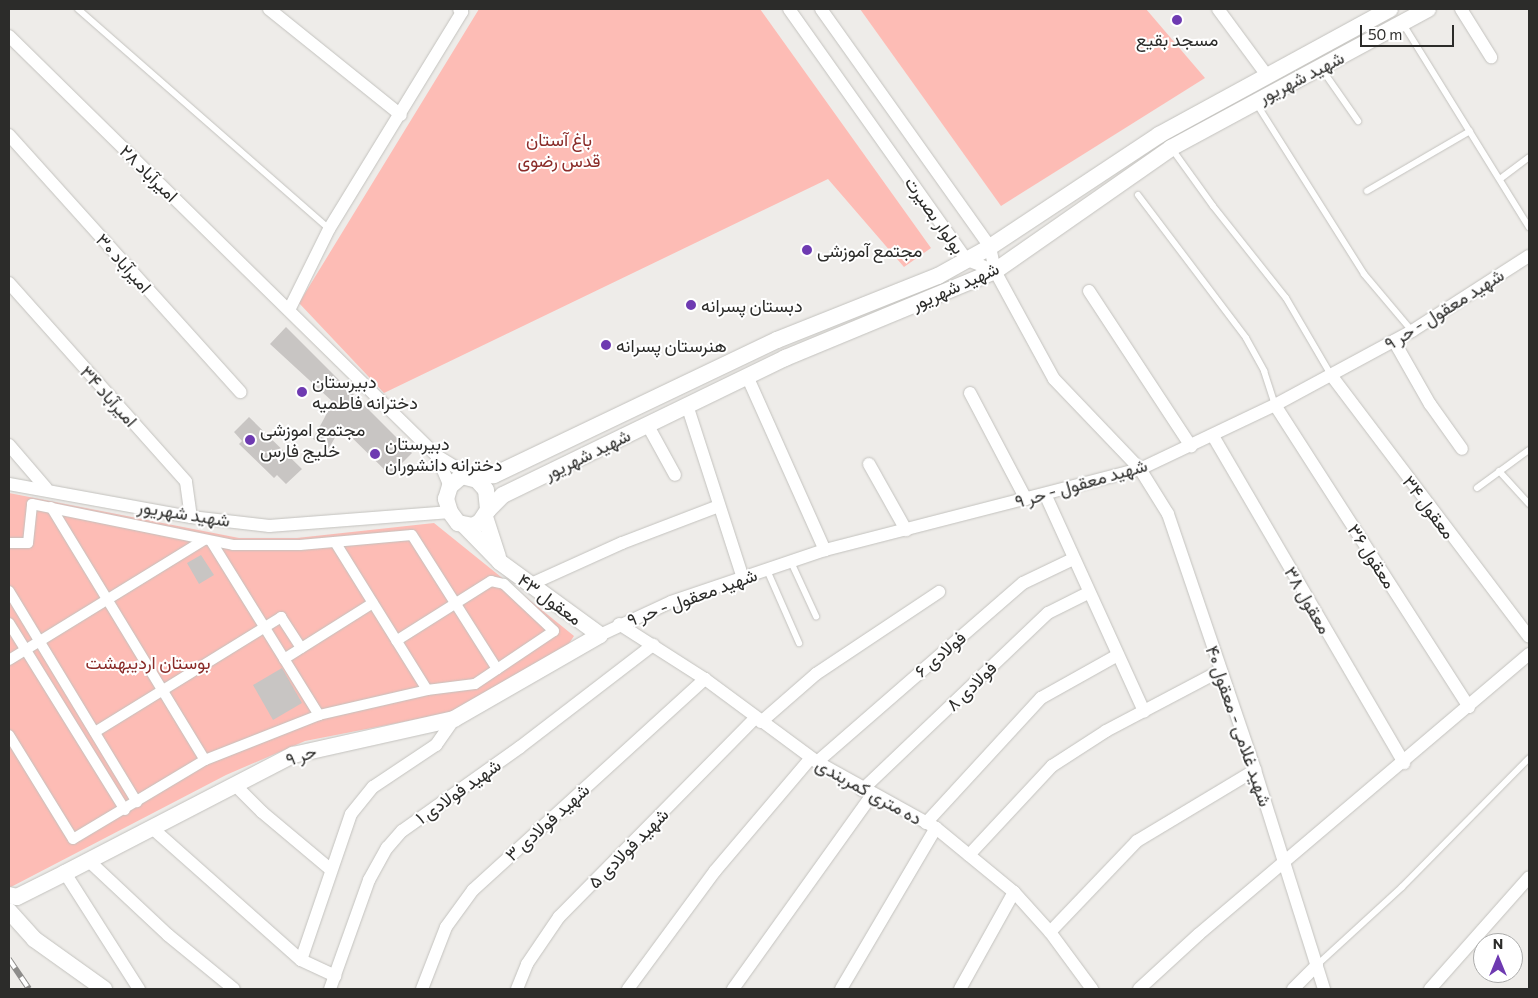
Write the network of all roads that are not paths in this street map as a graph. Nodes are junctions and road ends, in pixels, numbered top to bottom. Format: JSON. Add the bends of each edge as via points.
{"nodes":[{"id":1,"x":78,"y":9,"type":"edge"},
{"id":2,"x":269,"y":9,"type":"edge"},
{"id":3,"x":459,"y":9,"type":"edge"},
{"id":4,"x":789,"y":9,"type":"edge"},
{"id":5,"x":821,"y":9,"type":"edge"},
{"id":6,"x":1390,"y":9,"type":"edge"},
{"id":7,"x":1428,"y":9,"type":"edge"},
{"id":8,"x":1461,"y":9,"type":"edge"},
{"id":9,"x":1224,"y":11,"type":"edge"},
{"id":10,"x":1403,"y":24,"type":"junction"},
{"id":11,"x":9,"y":36,"type":"edge"},
{"id":12,"x":1491,"y":57,"type":"dead end"},
{"id":13,"x":1320,"y":67,"type":"junction"},
{"id":14,"x":1266,"y":74,"type":"junction"},
{"id":15,"x":1254,"y":100,"type":"junction"},
{"id":16,"x":401,"y":115,"type":"junction"},
{"id":17,"x":1358,"y":121,"type":"dead end"},
{"id":18,"x":1470,"y":132,"type":"junction"},
{"id":19,"x":9,"y":135,"type":"edge"},
{"id":20,"x":1171,"y":148,"type":"junction"},
{"id":21,"x":1529,"y":157,"type":"edge"},
{"id":22,"x":1500,"y":179,"type":"junction"},
{"id":23,"x":1367,"y":191,"type":"dead end"},
{"id":24,"x":1138,"y":195,"type":"dead end"},
{"id":25,"x":1529,"y":227,"type":"edge"},
{"id":26,"x":329,"y":229,"type":"junction"},
{"id":27,"x":990,"y":247,"type":"junction"},
{"id":28,"x":1529,"y":256,"type":"edge"},
{"id":29,"x":967,"y":260,"type":"junction"},
{"id":30,"x":995,"y":271,"type":"junction"},
{"id":31,"x":9,"y":283,"type":"edge"},
{"id":32,"x":1089,"y":291,"type":"dead end"},
{"id":33,"x":289,"y":310,"type":"junction"},
{"id":34,"x":1412,"y":331,"type":"junction"},
{"id":35,"x":1394,"y":341,"type":"junction"},
{"id":36,"x":1331,"y":375,"type":"junction"},
{"id":37,"x":747,"y":376,"type":"junction"},
{"id":38,"x":240,"y":392,"type":"dead end"},
{"id":39,"x":970,"y":393,"type":"dead end"},
{"id":40,"x":687,"y":405,"type":"junction"},
{"id":41,"x":1275,"y":405,"type":"junction"},
{"id":42,"x":647,"y":424,"type":"junction"},
{"id":43,"x":1213,"y":436,"type":"junction"},
{"id":44,"x":9,"y":445,"type":"edge"},
{"id":45,"x":1191,"y":446,"type":"junction"},
{"id":46,"x":1462,"y":449,"type":"dead end"},
{"id":47,"x":1529,"y":450,"type":"edge"},
{"id":48,"x":437,"y":456,"type":"junction"},
{"id":49,"x":868,"y":464,"type":"dead end"},
{"id":50,"x":1140,"y":469,"type":"junction"},
{"id":51,"x":1499,"y":471,"type":"junction"},
{"id":52,"x":675,"y":475,"type":"dead end"},
{"id":53,"x":470,"y":476,"type":"junction"},
{"id":54,"x":9,"y":484,"type":"edge"},
{"id":55,"x":450,"y":486,"type":"junction"},
{"id":56,"x":46,"y":488,"type":"junction"},
{"id":57,"x":1477,"y":488,"type":"dead end"},
{"id":58,"x":1046,"y":494,"type":"junction"},
{"id":59,"x":1026,"y":499,"type":"junction"},
{"id":60,"x":1529,"y":504,"type":"edge"},
{"id":61,"x":719,"y":506,"type":"junction"},
{"id":62,"x":51,"y":508,"type":"junction"},
{"id":63,"x":450,"y":512,"type":"junction"},
{"id":64,"x":486,"y":513,"type":"junction"},
{"id":65,"x":191,"y":517,"type":"junction"},
{"id":66,"x":465,"y":526,"type":"junction"},
{"id":67,"x":906,"y":530,"type":"junction"},
{"id":68,"x":208,"y":540,"type":"junction"},
{"id":69,"x":9,"y":542,"type":"edge"},
{"id":70,"x":335,"y":542,"type":"junction"},
{"id":71,"x":825,"y":550,"type":"junction"},
{"id":72,"x":1074,"y":559,"type":"junction"},
{"id":73,"x":500,"y":562,"type":"junction"},
{"id":74,"x":791,"y":562,"type":"junction"},
{"id":75,"x":767,"y":570,"type":"junction"},
{"id":76,"x":743,"y":578,"type":"junction"},
{"id":77,"x":529,"y":585,"type":"junction"},
{"id":78,"x":9,"y":591,"type":"edge"},
{"id":79,"x":939,"y":592,"type":"dead end"},
{"id":80,"x":1088,"y":594,"type":"junction"},
{"id":81,"x":107,"y":600,"type":"junction"},
{"id":82,"x":373,"y":603,"type":"junction"},
{"id":83,"x":455,"y":604,"type":"junction"},
{"id":84,"x":816,"y":616,"type":"dead end"},
{"id":85,"x":9,"y":623,"type":"edge"},
{"id":86,"x":619,"y":624,"type":"junction"},
{"id":87,"x":264,"y":627,"type":"junction"},
{"id":88,"x":600,"y":635,"type":"junction"},
{"id":89,"x":1529,"y":637,"type":"edge"},
{"id":90,"x":39,"y":641,"type":"junction"},
{"id":91,"x":396,"y":641,"type":"junction"},
{"id":92,"x":799,"y":643,"type":"dead end"},
{"id":93,"x":653,"y":645,"type":"junction"},
{"id":94,"x":300,"y":648,"type":"junction"},
{"id":95,"x":25,"y":650,"type":"junction"},
{"id":96,"x":1529,"y":654,"type":"edge"},
{"id":97,"x":1118,"y":655,"type":"junction"},
{"id":98,"x":284,"y":659,"type":"junction"},
{"id":99,"x":9,"y":660,"type":"edge"},
{"id":100,"x":497,"y":669,"type":"junction"},
{"id":101,"x":1220,"y":671,"type":"junction"},
{"id":102,"x":705,"y":678,"type":"junction"},
{"id":103,"x":162,"y":690,"type":"junction"},
{"id":104,"x":427,"y":690,"type":"junction"},
{"id":105,"x":1469,"y":707,"type":"junction"},
{"id":106,"x":1144,"y":711,"type":"junction"},
{"id":107,"x":319,"y":715,"type":"junction"},
{"id":108,"x":454,"y":719,"type":"junction"},
{"id":109,"x":758,"y":720,"type":"junction"},
{"id":110,"x":95,"y":732,"type":"junction"},
{"id":111,"x":9,"y":735,"type":"edge"},
{"id":112,"x":1529,"y":758,"type":"edge"},
{"id":113,"x":205,"y":760,"type":"junction"},
{"id":114,"x":814,"y":760,"type":"junction"},
{"id":115,"x":1404,"y":764,"type":"junction"},
{"id":116,"x":1255,"y":770,"type":"junction"},
{"id":117,"x":234,"y":784,"type":"junction"},
{"id":118,"x":867,"y":793,"type":"junction"},
{"id":119,"x":137,"y":802,"type":"junction"},
{"id":120,"x":125,"y":810,"type":"junction"},
{"id":121,"x":931,"y":826,"type":"junction"},
{"id":122,"x":150,"y":827,"type":"junction"},
{"id":123,"x":969,"y":856,"type":"junction"},
{"id":124,"x":89,"y":861,"type":"junction"},
{"id":125,"x":1284,"y":863,"type":"junction"},
{"id":126,"x":330,"y":868,"type":"junction"},
{"id":127,"x":65,"y":873,"type":"junction"},
{"id":128,"x":1529,"y":877,"type":"edge"},
{"id":129,"x":1014,"y":892,"type":"junction"},
{"id":130,"x":9,"y":895,"type":"edge"},
{"id":131,"x":9,"y":911,"type":"edge"},
{"id":132,"x":1050,"y":932,"type":"junction"},
{"id":133,"x":301,"y":960,"type":"junction"},
{"id":134,"x":1317,"y":965,"type":"junction"},
{"id":135,"x":335,"y":976,"type":"junction"},
{"id":136,"x":104,"y":989,"type":"edge"},
{"id":137,"x":139,"y":989,"type":"edge"},
{"id":138,"x":234,"y":989,"type":"edge"},
{"id":139,"x":330,"y":989,"type":"edge"},
{"id":140,"x":422,"y":989,"type":"edge"},
{"id":141,"x":517,"y":989,"type":"edge"},
{"id":142,"x":628,"y":989,"type":"edge"},
{"id":143,"x":733,"y":989,"type":"edge"},
{"id":144,"x":841,"y":989,"type":"edge"},
{"id":145,"x":960,"y":989,"type":"edge"},
{"id":146,"x":1092,"y":989,"type":"edge"},
{"id":147,"x":1139,"y":989,"type":"edge"},
{"id":148,"x":1292,"y":989,"type":"edge"},
{"id":149,"x":1324,"y":989,"type":"edge"},
{"id":150,"x":1430,"y":989,"type":"edge"}],
"edges":[{"from":1,"to":26,"type":"lane"},
{"from":2,"to":16,"type":"street"},
{"from":3,"to":16,"type":"street","via":[[462,12]]},
{"from":4,"to":29,"type":"street","name":"بولوار بصیرت"},
{"from":5,"to":27,"type":"street","name":"بولوار بصیرت"},
{"from":6,"to":14,"type":"street","name":"شهید شهریور"},
{"from":7,"to":10,"type":"street","name":"شهید شهریور"},
{"from":8,"to":12,"type":"street"},
{"from":9,"to":14,"type":"street"},
{"from":10,"to":13,"type":"street","name":"شهید شهریور"},
{"from":10,"to":18,"type":"lane"},
{"from":11,"to":33,"type":"street","name":"امیرآباد ۲۸"},
{"from":13,"to":15,"type":"street","name":"شهید شهریور"},
{"from":13,"to":17,"type":"lane"},
{"from":14,"to":27,"type":"street","name":"شهید شهریور","via":[[1159,135]]},
{"from":15,"to":20,"type":"street","name":"شهید شهریور"},
{"from":15,"to":34,"type":"lane","via":[[1364,274]]},
{"from":16,"to":26,"type":"street"},
{"from":18,"to":22,"type":"lane"},
{"from":18,"to":23,"type":"lane"},
{"from":19,"to":38,"type":"street","name":"امیرآباد ۳۰"},
{"from":20,"to":30,"type":"street","name":"شهید شهریور"},
{"from":20,"to":36,"type":"lane","via":[[1286,298]]},
{"from":21,"to":22,"type":"lane"},
{"from":22,"to":25,"type":"lane"},
{"from":24,"to":41,"type":"lane","via":[[1246,338],[1264,371]]},
{"from":26,"to":33,"type":"street"},
{"from":27,"to":29,"type":"street","name":"شهید شهریور"},
{"from":27,"to":30,"type":"street","name":"بولوار بصیرت"},
{"from":28,"to":34,"type":"street","name":"شهید معقول - حر ۹"},
{"from":29,"to":30,"type":"street","name":"بولوار بصیرت"},
{"from":29,"to":53,"type":"street","name":"شهید شهریور","via":[[938,276],[777,340],[494,476]]},
{"from":30,"to":37,"type":"street","name":"شهید شهریور"},
{"from":30,"to":50,"type":"street","name":"شهید غلامی - معقول ۴۰","via":[[1054,379]]},
{"from":31,"to":65,"type":"street","name":"امیرآباد ۳۴","via":[[186,482]]},
{"from":32,"to":45,"type":"street"},
{"from":33,"to":48,"type":"street","name":"امیرآباد ۲۸"},
{"from":34,"to":35,"type":"street","name":"شهید معقول - حر ۹"},
{"from":35,"to":36,"type":"street","name":"شهید معقول - حر ۹"},
{"from":35,"to":46,"type":"street","via":[[1430,404]]},
{"from":36,"to":41,"type":"street","name":"شهید معقول - حر ۹"},
{"from":36,"to":89,"type":"street","name":"معقول ۳۴"},
{"from":37,"to":40,"type":"street","name":"شهید شهریور"},
{"from":37,"to":71,"type":"street"},
{"from":39,"to":59,"type":"street"},
{"from":40,"to":42,"type":"street","name":"شهید شهریور"},
{"from":40,"to":61,"type":"street"},
{"from":41,"to":43,"type":"street","name":"شهید معقول - حر ۹"},
{"from":41,"to":105,"type":"street","name":"معقول ۳۶"},
{"from":42,"to":52,"type":"street"},
{"from":42,"to":64,"type":"street","name":"شهید شهریور","via":[[503,495]]},
{"from":43,"to":45,"type":"street","name":"شهید معقول - حر ۹"},
{"from":43,"to":115,"type":"street","name":"معقول ۳۸"},
{"from":44,"to":56,"type":"street"},
{"from":45,"to":50,"type":"street","name":"شهید معقول - حر ۹"},
{"from":47,"to":51,"type":"lane"},
{"from":48,"to":53,"type":"street"},
{"from":48,"to":55,"type":"street"},
{"from":49,"to":67,"type":"street"},
{"from":50,"to":58,"type":"street","name":"شهید معقول - حر ۹"},
{"from":50,"to":101,"type":"street","name":"شهید غلامی - معقول ۴۰","via":[[1168,514]]},
{"from":51,"to":57,"type":"lane"},
{"from":51,"to":60,"type":"lane"},
{"from":53,"to":55,"type":"street","via":[[462,476]]},
{"from":53,"to":64,"type":"street","via":[[486,490]]},
{"from":54,"to":56,"type":"street","name":"شهید شهریور"},
{"from":55,"to":63,"type":"street","via":[[446,499]]},
{"from":56,"to":65,"type":"street","name":"شهید شهریور"},
{"from":58,"to":59,"type":"street","name":"شهید معقول - حر ۹"},
{"from":58,"to":72,"type":"street"},
{"from":59,"to":67,"type":"street","name":"شهید معقول - حر ۹"},
{"from":61,"to":76,"type":"street"},
{"from":61,"to":77,"type":"street","via":[[622,543]]},
{"from":62,"to":68,"type":"street"},
{"from":62,"to":69,"type":"street","via":[[32,504],[28,543]]},
{"from":62,"to":81,"type":"street"},
{"from":63,"to":65,"type":"street","name":"شهید شهریور","via":[[269,526]]},
{"from":63,"to":66,"type":"street"},
{"from":64,"to":66,"type":"street","via":[[474,526]]},
{"from":64,"to":73,"type":"street","name":"معقول ۴۳"},
{"from":66,"to":73,"type":"street","name":"معقول ۴۳"},
{"from":67,"to":71,"type":"street","name":"شهید معقول - حر ۹"},
{"from":68,"to":70,"type":"street","via":[[233,545]]},
{"from":68,"to":81,"type":"street"},
{"from":68,"to":87,"type":"street"},
{"from":70,"to":82,"type":"street"},
{"from":70,"to":83,"type":"street","via":[[412,535]]},
{"from":71,"to":74,"type":"street","name":"شهید معقول - حر ۹"},
{"from":72,"to":80,"type":"street"},
{"from":72,"to":114,"type":"street","name":"فولادی ۶","via":[[1023,583]]},
{"from":73,"to":77,"type":"street","name":"معقول ۴۳"},
{"from":74,"to":75,"type":"street","name":"شهید معقول - حر ۹"},
{"from":74,"to":84,"type":"lane"},
{"from":75,"to":76,"type":"street","name":"شهید معقول - حر ۹"},
{"from":75,"to":92,"type":"lane"},
{"from":76,"to":86,"type":"street","name":"شهید معقول - حر ۹","via":[[671,602]]},
{"from":77,"to":88,"type":"street","name":"معقول ۴۳"},
{"from":78,"to":90,"type":"street"},
{"from":79,"to":109,"type":"street","name":"شهید فولادی ۵","via":[[816,674]]},
{"from":80,"to":97,"type":"street"},
{"from":80,"to":118,"type":"street","name":"فولادی ۸","via":[[1048,613]]},
{"from":81,"to":90,"type":"street"},
{"from":81,"to":103,"type":"street"},
{"from":82,"to":91,"type":"street"},
{"from":82,"to":94,"type":"street"},
{"from":83,"to":91,"type":"street"},
{"from":83,"to":100,"type":"street"},
{"from":83,"to":100,"type":"street","via":[[491,581],[504,584],[554,631]]},
{"from":85,"to":95,"type":"street"},
{"from":86,"to":88,"type":"street","name":"شهید معقول - حر ۹"},
{"from":86,"to":93,"type":"street","name":"ده متری کمربندی"},
{"from":87,"to":94,"type":"street","via":[[281,616]]},
{"from":87,"to":98,"type":"street"},
{"from":87,"to":103,"type":"street"},
{"from":88,"to":108,"type":"street","name":"حر ۹"},
{"from":90,"to":95,"type":"street"},
{"from":90,"to":110,"type":"street"},
{"from":91,"to":104,"type":"street"},
{"from":93,"to":102,"type":"street","name":"ده متری کمربندی"},
{"from":93,"to":135,"type":"street","name":"شهید فولادی ۱","via":[[520,747],[402,831],[387,848],[370,880]]},
{"from":94,"to":98,"type":"street"},
{"from":95,"to":99,"type":"street"},
{"from":95,"to":120,"type":"street"},
{"from":96,"to":105,"type":"street"},
{"from":97,"to":106,"type":"street"},
{"from":97,"to":121,"type":"street","via":[[1041,698]]},
{"from":98,"to":107,"type":"street"},
{"from":100,"to":104,"type":"street","via":[[475,684]]},
{"from":101,"to":106,"type":"street"},
{"from":101,"to":116,"type":"street","name":"شهید غلامی - معقول ۴۰"},
{"from":102,"to":109,"type":"street","name":"ده متری کمربندی"},
{"from":102,"to":140,"type":"street","name":"شهید فولادی ۳","via":[[473,890],[446,927]]},
{"from":103,"to":110,"type":"street"},
{"from":103,"to":113,"type":"street"},
{"from":104,"to":107,"type":"street"},
{"from":105,"to":115,"type":"street"},
{"from":106,"to":123,"type":"street","via":[[1052,766]]},
{"from":107,"to":113,"type":"street"},
{"from":108,"to":117,"type":"street","name":"حر ۹","via":[[312,750]]},
{"from":108,"to":126,"type":"street","via":[[436,745],[373,787],[351,814]]},
{"from":109,"to":114,"type":"street","name":"ده متری کمربندی"},
{"from":109,"to":141,"type":"street","name":"شهید فولادی ۵","via":[[559,918],[531,957]]},
{"from":110,"to":119,"type":"street"},
{"from":111,"to":120,"type":"street","via":[[73,839]]},
{"from":112,"to":134,"type":"lane","via":[[1402,887]]},
{"from":113,"to":119,"type":"street"},
{"from":114,"to":118,"type":"street","name":"ده متری کمربندی"},
{"from":114,"to":142,"type":"street","name":"فولادی ۶","via":[[715,871]]},
{"from":115,"to":125,"type":"street"},
{"from":116,"to":125,"type":"street","name":"شهید غلامی - معقول ۴۰"},
{"from":116,"to":132,"type":"street","via":[[1138,841]]},
{"from":117,"to":122,"type":"street","name":"حر ۹"},
{"from":117,"to":126,"type":"street","via":[[262,812]]},
{"from":118,"to":121,"type":"street","name":"ده متری کمربندی"},
{"from":118,"to":143,"type":"street","name":"فولادی ۸"},
{"from":119,"to":120,"type":"street"},
{"from":121,"to":123,"type":"street","name":"ده متری کمربندی"},
{"from":121,"to":144,"type":"street"},
{"from":122,"to":124,"type":"street","name":"حر ۹"},
{"from":122,"to":133,"type":"street"},
{"from":123,"to":129,"type":"street","name":"ده متری کمربندی"},
{"from":124,"to":127,"type":"street","name":"حر ۹"},
{"from":124,"to":138,"type":"street","via":[[168,935]]},
{"from":125,"to":134,"type":"street","name":"شهید غلامی - معقول ۴۰"},
{"from":125,"to":147,"type":"street","via":[[1198,934]]},
{"from":126,"to":133,"type":"street"},
{"from":127,"to":130,"type":"street","name":"حر ۹","via":[[17,897]]},
{"from":127,"to":137,"type":"street"},
{"from":128,"to":150,"type":"street"},
{"from":129,"to":132,"type":"street","name":"ده متری کمربندی"},
{"from":129,"to":145,"type":"street"},
{"from":131,"to":136,"type":"street","via":[[34,939]]},
{"from":132,"to":146,"type":"street","name":"ده متری کمربندی"},
{"from":133,"to":135,"type":"street"},
{"from":134,"to":148,"type":"street"},
{"from":134,"to":149,"type":"street","name":"شهید غلامی - معقول ۴۰"},
{"from":135,"to":139,"type":"street","name":"شهید فولادی ۱"}]}
